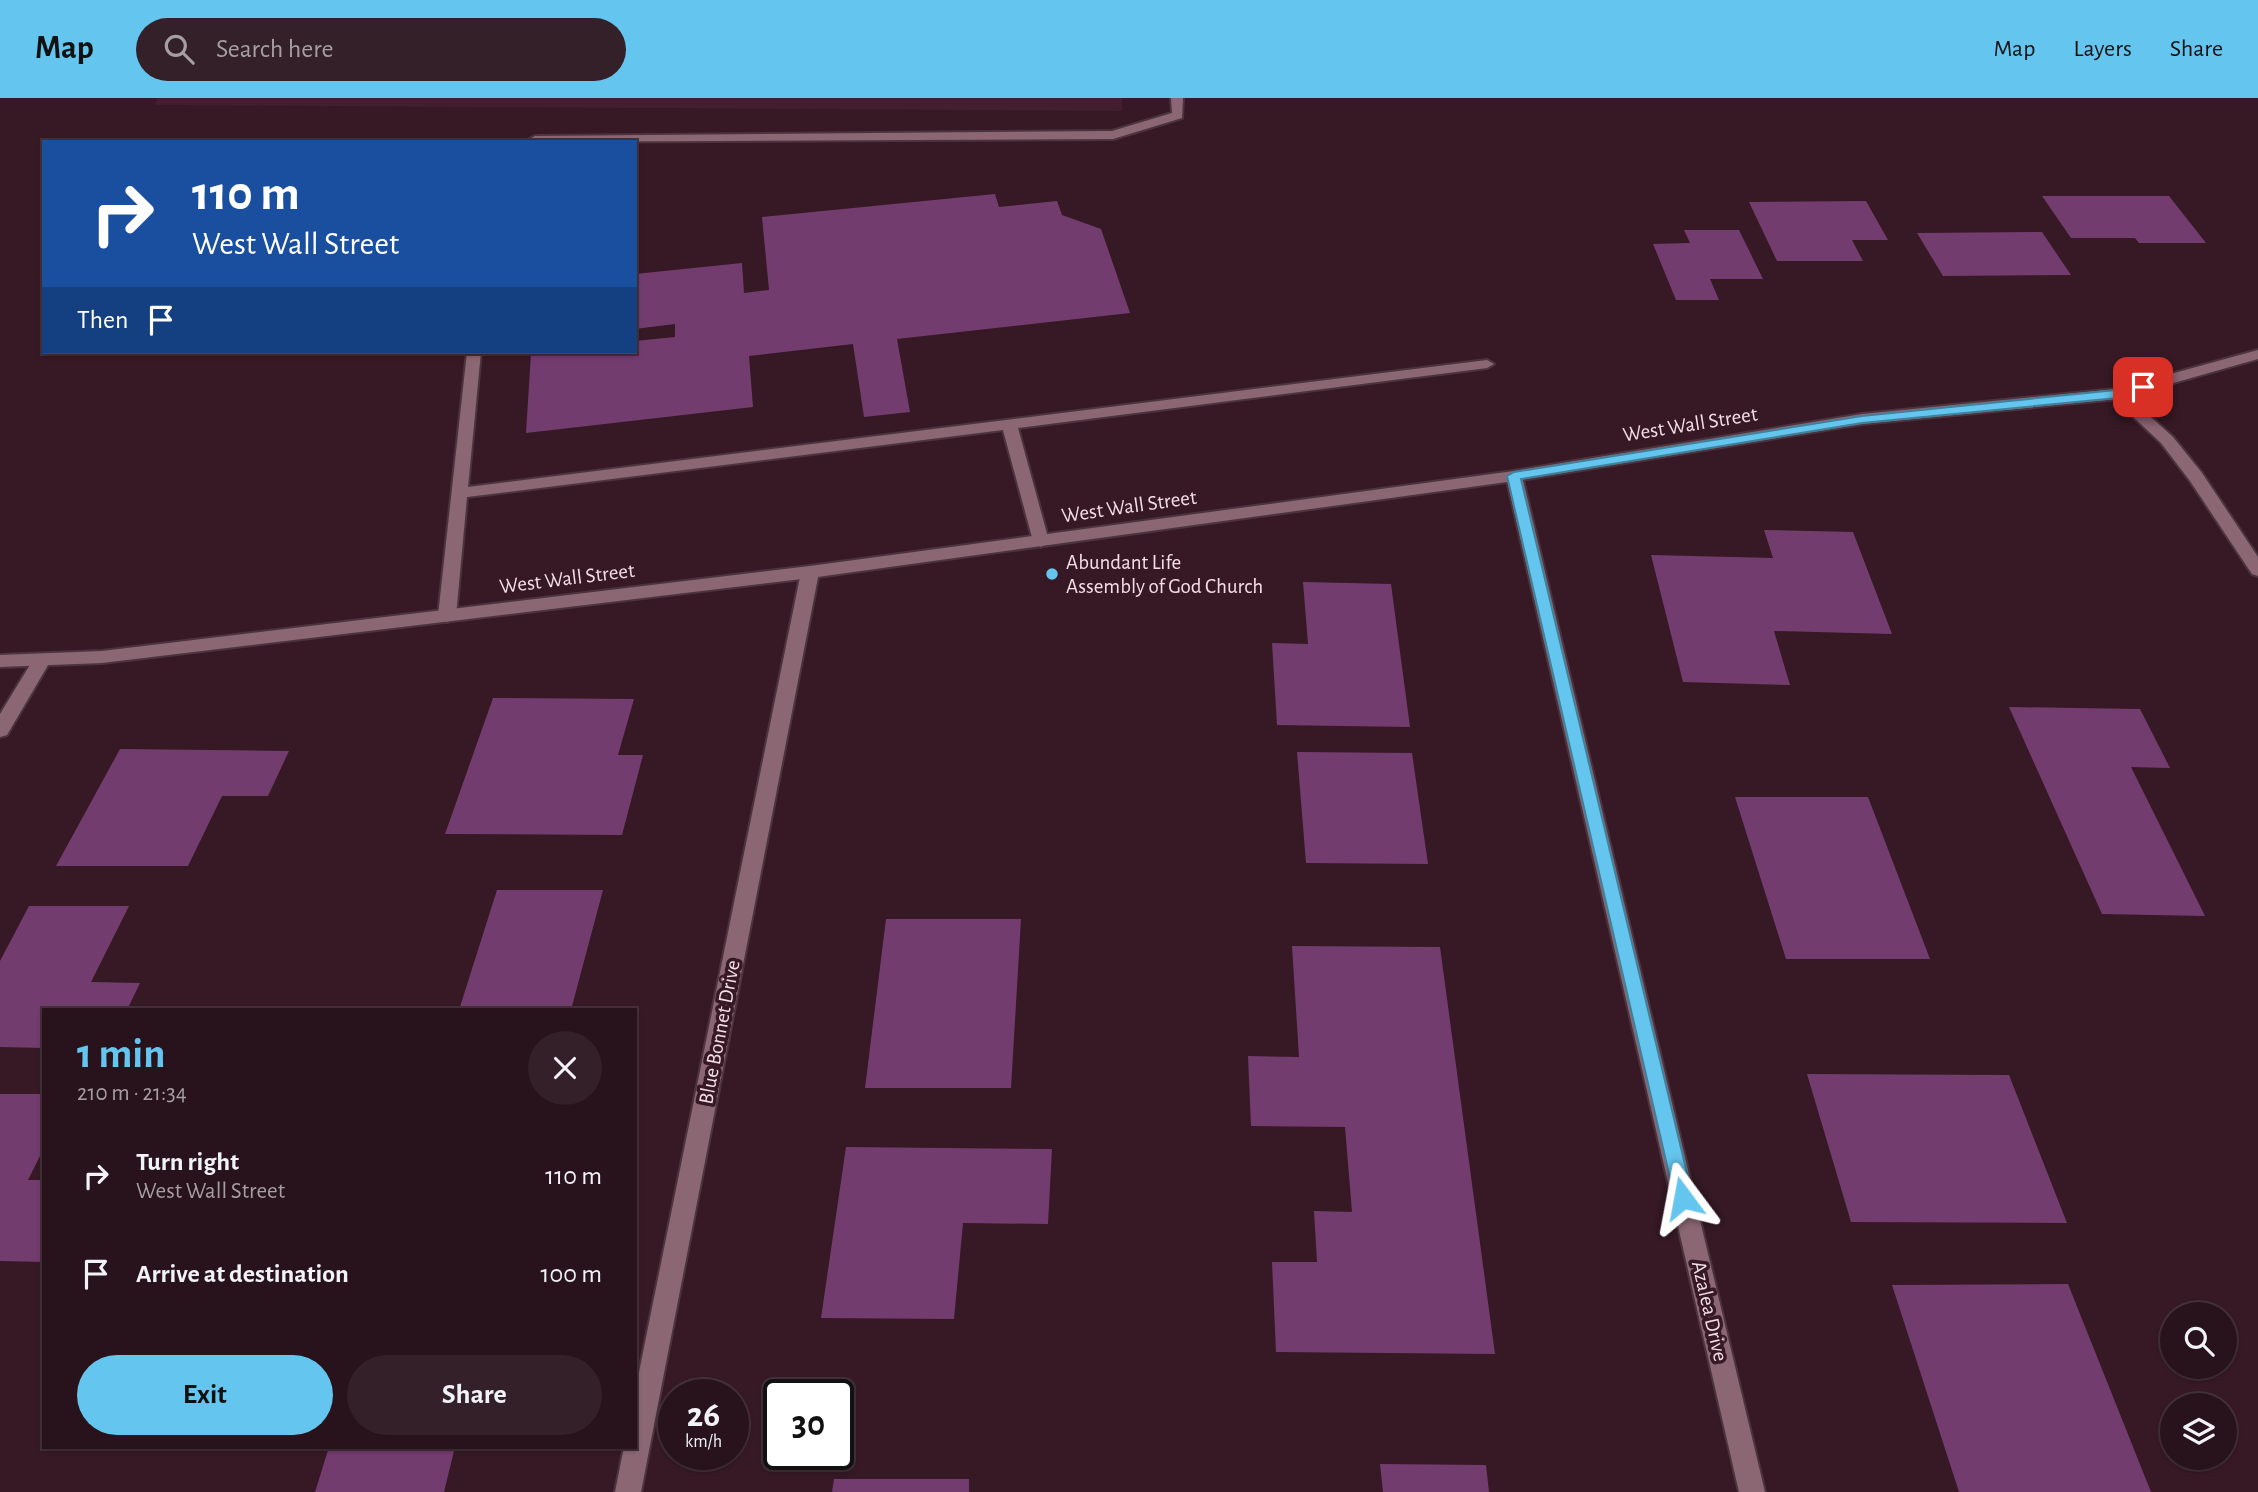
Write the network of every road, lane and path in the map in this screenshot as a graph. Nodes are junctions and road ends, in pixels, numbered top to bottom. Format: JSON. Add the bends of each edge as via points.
{"nodes":[{"id":1,"x":1177,"y":98,"type":"edge"},
{"id":2,"x":637,"y":141,"type":"edge"},
{"id":3,"x":474,"y":354,"type":"edge"},
{"id":4,"x":2258,"y":354,"type":"edge"},
{"id":5,"x":1487,"y":365,"type":"dead end"},
{"id":6,"x":2117,"y":394,"type":"junction"},
{"id":7,"x":1009,"y":424,"type":"junction"},
{"id":8,"x":1514,"y":476,"type":"junction"},
{"id":9,"x":461,"y":492,"type":"junction"},
{"id":10,"x":1041,"y":541,"type":"junction"},
{"id":11,"x":2258,"y":570,"type":"edge"},
{"id":12,"x":810,"y":572,"type":"junction"},
{"id":13,"x":447,"y":616,"type":"junction"},
{"id":14,"x":43,"y":660,"type":"junction"},
{"id":15,"x":0,"y":661,"type":"edge"},
{"id":16,"x":0,"y":730,"type":"edge"},
{"id":17,"x":637,"y":1447,"type":"edge"},
{"id":18,"x":637,"y":1449,"type":"edge"},
{"id":19,"x":628,"y":1492,"type":"edge"},
{"id":20,"x":1752,"y":1492,"type":"edge"}],
"edges":[{"from":1,"to":2,"type":"street","via":[[1178,114],[1113,135]]},
{"from":3,"to":9,"type":"street"},
{"from":4,"to":6,"type":"street","name":"West Wall Street"},
{"from":5,"to":7,"type":"street"},
{"from":6,"to":8,"type":"street","name":"West Wall Street","via":[[1862,419]]},
{"from":6,"to":11,"type":"street","via":[[2167,440]]},
{"from":7,"to":9,"type":"street"},
{"from":7,"to":10,"type":"street"},
{"from":8,"to":10,"type":"street","name":"West Wall Street"},
{"from":8,"to":20,"type":"street","name":"Azalea Drive"},
{"from":9,"to":13,"type":"street"},
{"from":10,"to":12,"type":"street","name":"West Wall Street"},
{"from":12,"to":13,"type":"street","name":"West Wall Street"},
{"from":12,"to":17,"type":"street","name":"Blue Bonnet Drive"},
{"from":13,"to":14,"type":"street","name":"West Wall Street"},
{"from":14,"to":15,"type":"street","name":"West Wall Street"},
{"from":14,"to":16,"type":"street"},
{"from":18,"to":19,"type":"street","name":"Blue Bonnet Drive"}]}
